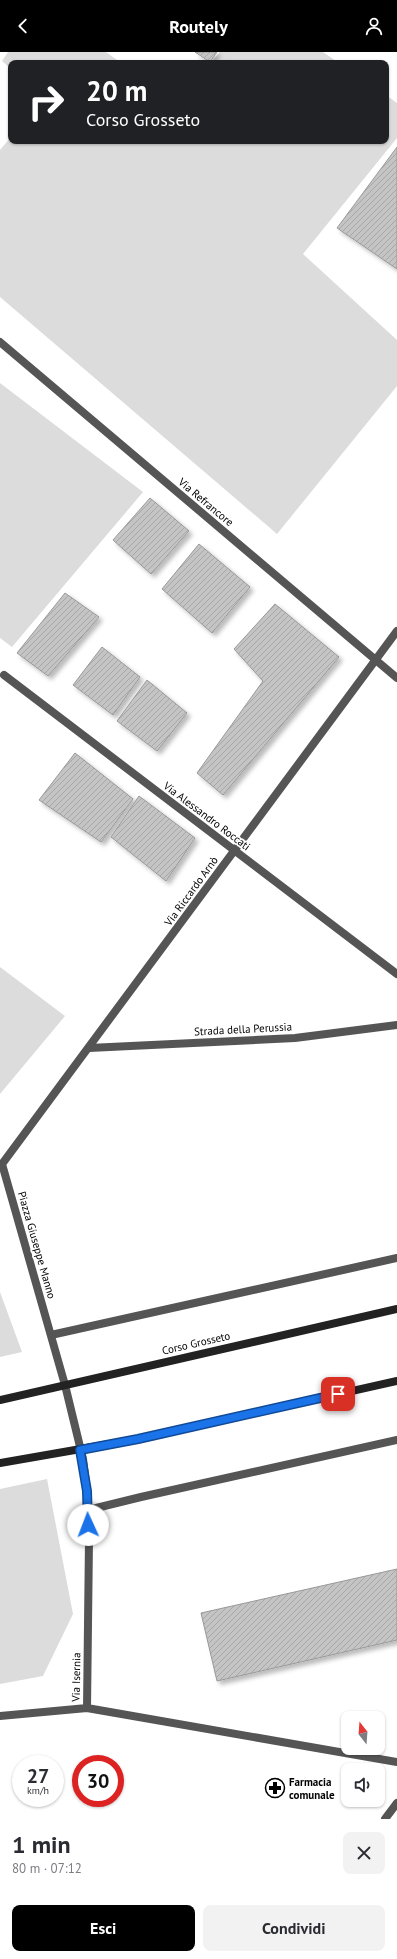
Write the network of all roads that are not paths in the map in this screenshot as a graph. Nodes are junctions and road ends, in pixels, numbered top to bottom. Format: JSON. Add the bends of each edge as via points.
{"nodes":[{"id":1,"x":0,"y":342,"type":"edge"},
{"id":2,"x":397,"y":631,"type":"edge"},
{"id":3,"x":375,"y":660,"type":"junction"},
{"id":4,"x":4,"y":675,"type":"dead end"},
{"id":5,"x":397,"y":678,"type":"edge"},
{"id":6,"x":235,"y":850,"type":"junction"},
{"id":7,"x":397,"y":974,"type":"edge"},
{"id":8,"x":397,"y":1025,"type":"edge"},
{"id":9,"x":88,"y":1048,"type":"junction"},
{"id":10,"x":1,"y":1164,"type":"edge"},
{"id":11,"x":397,"y":1258,"type":"edge"},
{"id":12,"x":397,"y":1309,"type":"edge"},
{"id":13,"x":51,"y":1335,"type":"junction"},
{"id":14,"x":397,"y":1380,"type":"edge"},
{"id":15,"x":65,"y":1385,"type":"junction"},
{"id":16,"x":0,"y":1400,"type":"edge"},
{"id":17,"x":397,"y":1440,"type":"edge"},
{"id":18,"x":80,"y":1450,"type":"junction"},
{"id":19,"x":0,"y":1463,"type":"edge"},
{"id":20,"x":88,"y":1510,"type":"junction"},
{"id":21,"x":87,"y":1708,"type":"junction"},
{"id":22,"x":0,"y":1716,"type":"edge"},
{"id":23,"x":397,"y":1762,"type":"edge"},
{"id":24,"x":397,"y":1803,"type":"edge"},
{"id":25,"x":385,"y":1819,"type":"edge"}],
"edges":[{"from":1,"to":3,"type":"street","name":"Via Refrancore"},
{"from":2,"to":3,"type":"street","name":"Via Riccardo Arnò"},
{"from":3,"to":5,"type":"street","name":"Via Refrancore"},
{"from":3,"to":6,"type":"street","name":"Via Riccardo Arnò"},
{"from":4,"to":6,"type":"street","name":"Via Alessandro Roccati"},
{"from":6,"to":7,"type":"street","name":"Via Alessandro Roccati"},
{"from":6,"to":9,"type":"street","name":"Via Riccardo Arnò"},
{"from":8,"to":9,"type":"street","name":"Strada della Perussia","via":[[295,1038]]},
{"from":9,"to":10,"type":"street","name":"Via Riccardo Arnò"},
{"from":10,"to":13,"type":"street","name":"Piazza Giuseppe Manno"},
{"from":11,"to":13,"type":"street"},
{"from":12,"to":15,"type":"main road","name":"Corso Grosseto"},
{"from":13,"to":15,"type":"street","name":"Via Isernia"},
{"from":14,"to":18,"type":"main road"},
{"from":15,"to":16,"type":"main road","name":"Corso Grosseto"},
{"from":15,"to":18,"type":"street","name":"Via Isernia"},
{"from":17,"to":20,"type":"street"},
{"from":18,"to":19,"type":"main road"},
{"from":18,"to":20,"type":"street","name":"Via Isernia"},
{"from":20,"to":21,"type":"street","name":"Via Isernia"},
{"from":21,"to":22,"type":"street"},
{"from":21,"to":23,"type":"street","name":"Via Isernia"},
{"from":24,"to":25,"type":"street"}]}
